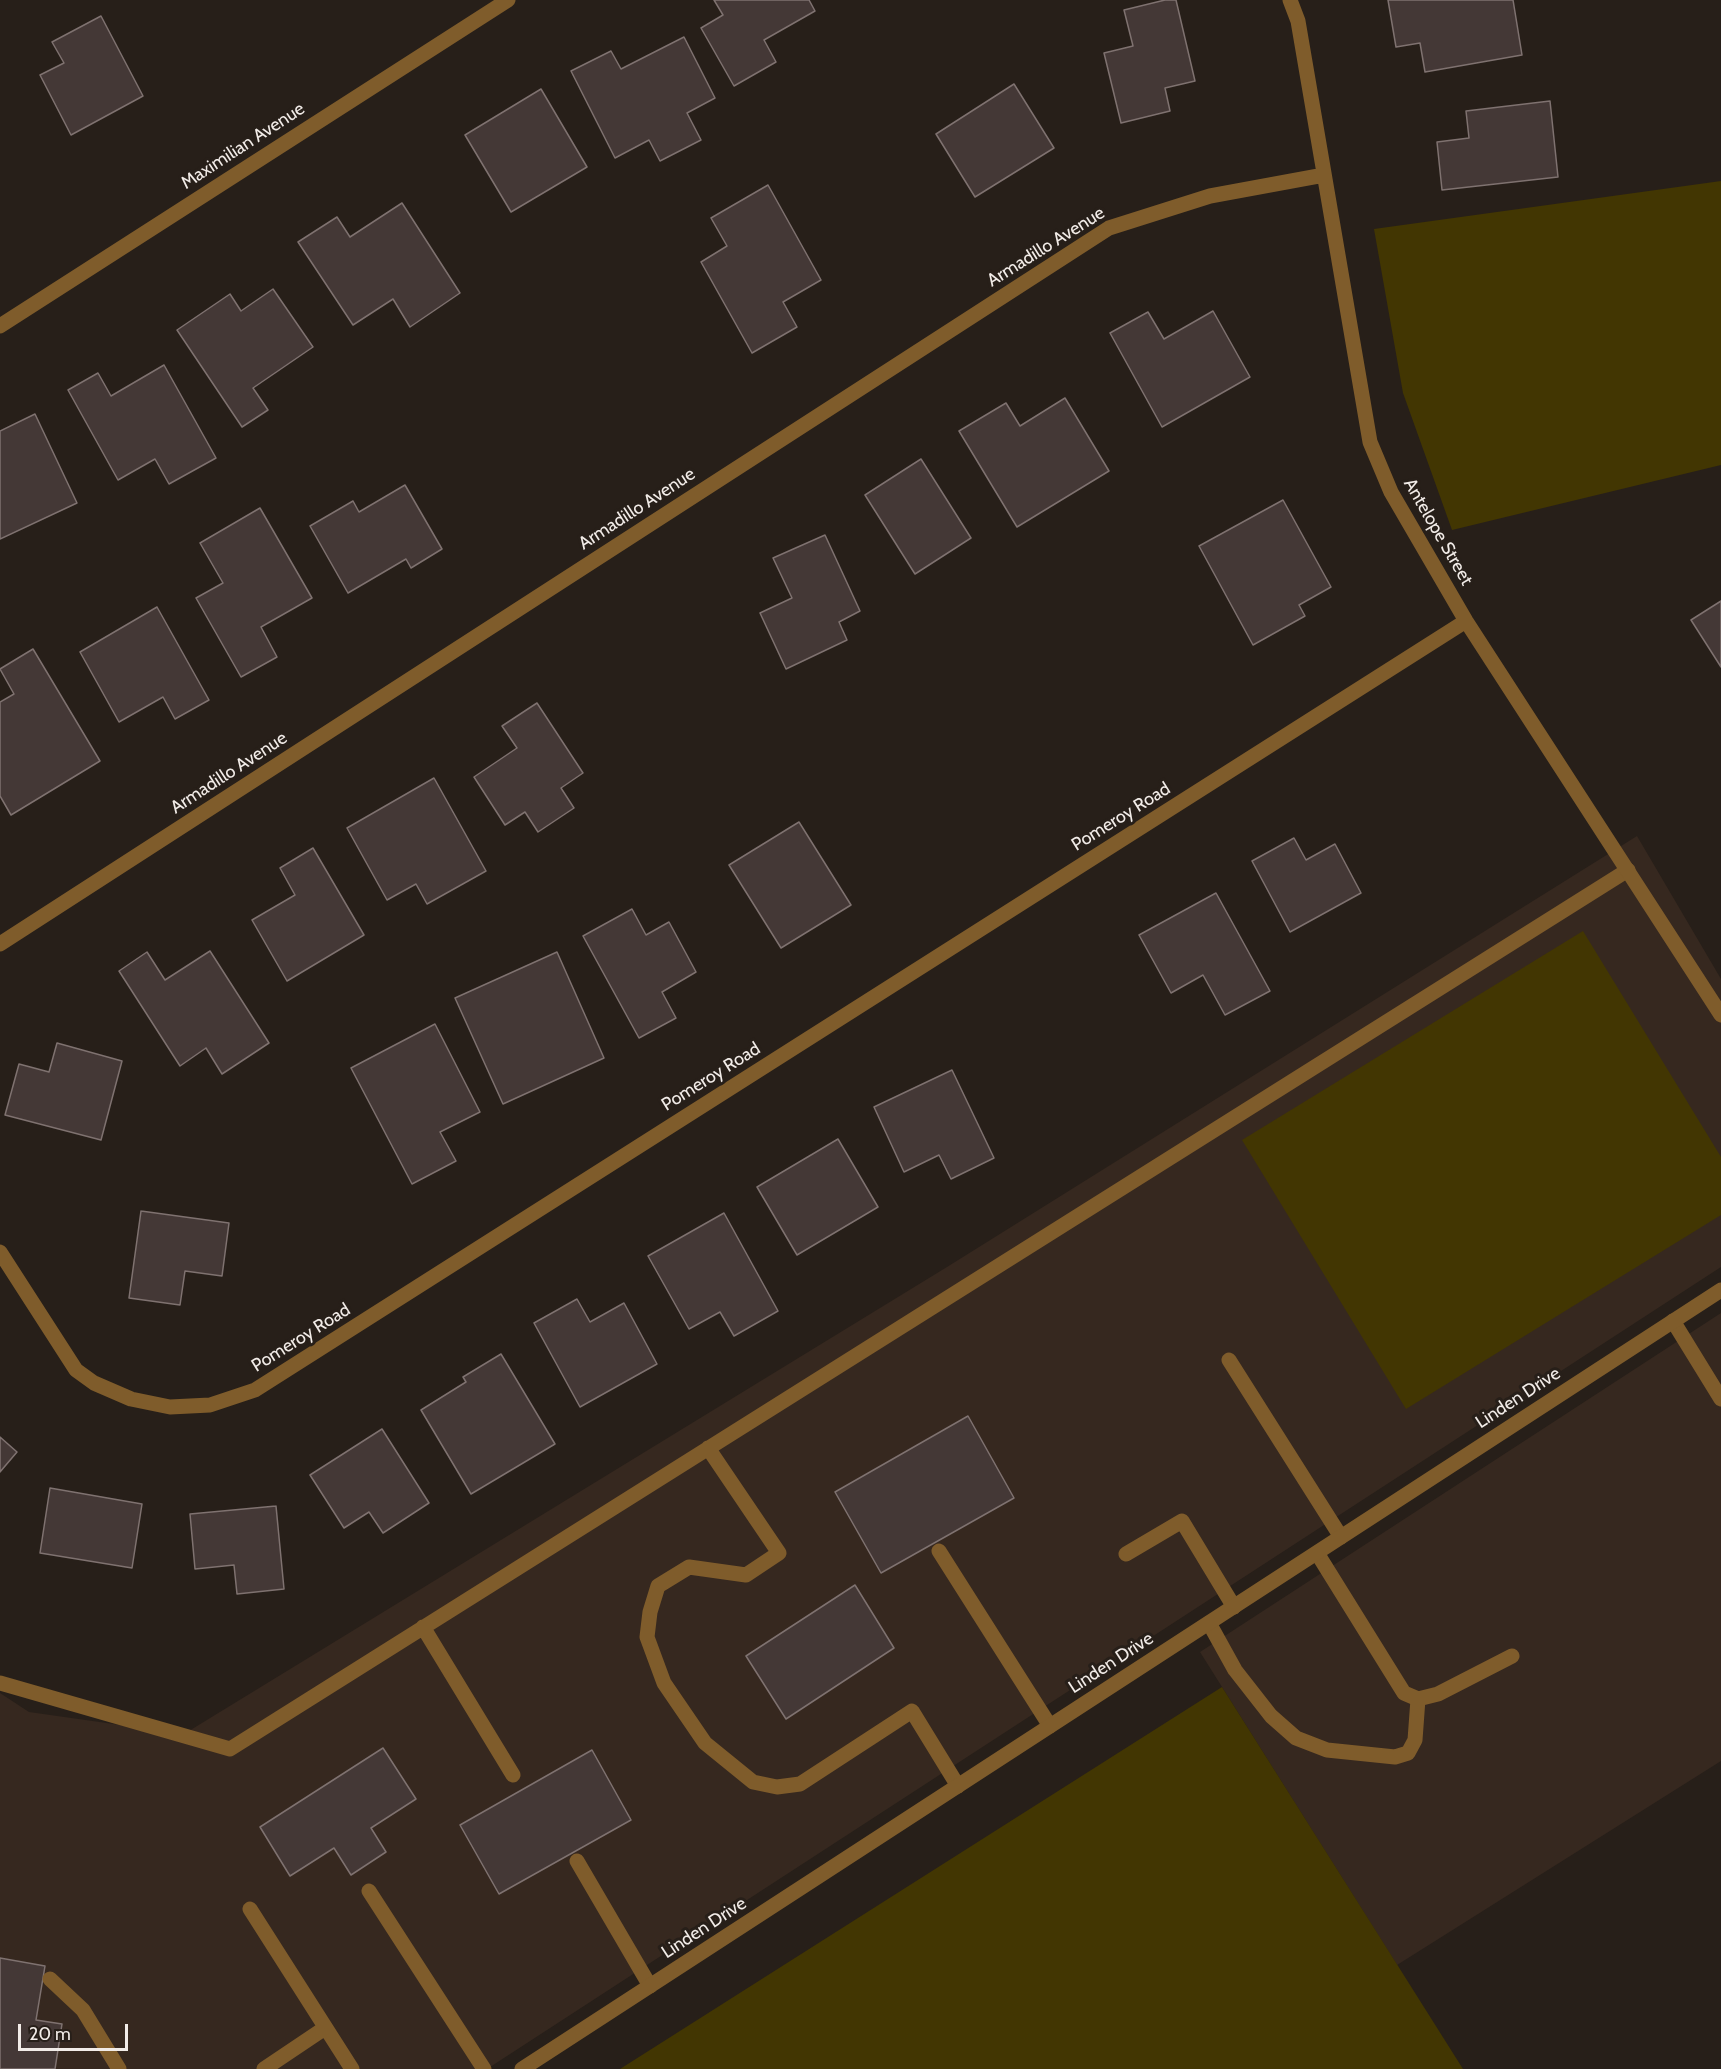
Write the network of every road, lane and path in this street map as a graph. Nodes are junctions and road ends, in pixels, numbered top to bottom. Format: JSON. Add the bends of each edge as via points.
{"nodes":[{"id":1,"x":508,"y":0,"type":"edge"},
{"id":2,"x":1290,"y":0,"type":"edge"},
{"id":3,"x":1324,"y":175,"type":"junction"},
{"id":4,"x":0,"y":326,"type":"edge"},
{"id":5,"x":1466,"y":621,"type":"junction"},
{"id":6,"x":1628,"y":870,"type":"junction"},
{"id":7,"x":0,"y":944,"type":"edge"},
{"id":8,"x":1721,"y":1015,"type":"edge"},
{"id":9,"x":0,"y":1252,"type":"edge"},
{"id":10,"x":1721,"y":1290,"type":"edge"},
{"id":11,"x":1673,"y":1321,"type":"junction"},
{"id":12,"x":1229,"y":1360,"type":"dead end"},
{"id":13,"x":1721,"y":1400,"type":"edge"},
{"id":14,"x":708,"y":1448,"type":"junction"},
{"id":15,"x":1341,"y":1537,"type":"junction"},
{"id":16,"x":939,"y":1551,"type":"dead end"},
{"id":17,"x":1317,"y":1553,"type":"junction"},
{"id":18,"x":1126,"y":1554,"type":"dead end"},
{"id":19,"x":1234,"y":1607,"type":"junction"},
{"id":20,"x":1209,"y":1623,"type":"junction"},
{"id":21,"x":423,"y":1627,"type":"junction"},
{"id":22,"x":1512,"y":1656,"type":"dead end"},
{"id":23,"x":0,"y":1683,"type":"edge"},
{"id":24,"x":1418,"y":1699,"type":"junction"},
{"id":25,"x":1050,"y":1726,"type":"junction"},
{"id":26,"x":513,"y":1775,"type":"dead end"},
{"id":27,"x":958,"y":1786,"type":"junction"},
{"id":28,"x":577,"y":1862,"type":"dead end"},
{"id":29,"x":369,"y":1891,"type":"dead end"},
{"id":30,"x":250,"y":1909,"type":"dead end"},
{"id":31,"x":50,"y":1979,"type":"dead end"},
{"id":32,"x":650,"y":1986,"type":"junction"},
{"id":33,"x":326,"y":2028,"type":"junction"},
{"id":34,"x":119,"y":2069,"type":"edge"},
{"id":35,"x":264,"y":2069,"type":"edge"},
{"id":36,"x":352,"y":2069,"type":"edge"},
{"id":37,"x":484,"y":2069,"type":"edge"},
{"id":38,"x":522,"y":2069,"type":"edge"}],
"edges":[{"from":1,"to":4,"type":"street","name":"Maximilian Avenue"},
{"from":2,"to":3,"type":"street","name":"Antelope Street","via":[[1298,21]]},
{"from":3,"to":5,"type":"street","name":"Antelope Street","via":[[1370,442],[1391,492]]},
{"from":3,"to":7,"type":"street","name":"Armadillo Avenue","via":[[1210,196],[1109,228]]},
{"from":5,"to":6,"type":"street","name":"Antelope Street"},
{"from":5,"to":9,"type":"street","name":"Pomeroy Road","via":[[255,1390],[210,1405],[170,1407],[131,1399],[94,1383],[76,1370]]},
{"from":6,"to":8,"type":"street","name":"Antelope Street"},
{"from":6,"to":14,"type":"street"},
{"from":10,"to":11,"type":"street","name":"Linden Drive"},
{"from":11,"to":13,"type":"street"},
{"from":11,"to":15,"type":"street","name":"Linden Drive"},
{"from":12,"to":15,"type":"street"},
{"from":14,"to":21,"type":"street"},
{"from":14,"to":27,"type":"street","via":[[779,1553],[746,1575],[689,1567],[658,1586],[646,1637],[664,1683],[705,1743],[753,1782],[777,1787],[800,1784],[912,1711]]},
{"from":15,"to":17,"type":"street","name":"Linden Drive"},
{"from":16,"to":25,"type":"street"},
{"from":17,"to":19,"type":"street","name":"Linden Drive"},
{"from":17,"to":24,"type":"street","via":[[1404,1693]]},
{"from":18,"to":19,"type":"street","via":[[1182,1521]]},
{"from":19,"to":20,"type":"street","name":"Linden Drive"},
{"from":20,"to":24,"type":"street","via":[[1235,1670],[1271,1716],[1296,1738],[1327,1750],[1395,1757],[1408,1753],[1415,1740]]},
{"from":20,"to":25,"type":"street","name":"Linden Drive"},
{"from":21,"to":23,"type":"street","via":[[230,1749]]},
{"from":21,"to":26,"type":"street"},
{"from":22,"to":24,"type":"street","via":[[1438,1695]]},
{"from":25,"to":27,"type":"street","name":"Linden Drive"},
{"from":27,"to":32,"type":"street","name":"Linden Drive"},
{"from":28,"to":32,"type":"street"},
{"from":29,"to":37,"type":"street"},
{"from":30,"to":33,"type":"street"},
{"from":31,"to":34,"type":"street","via":[[83,2010]]},
{"from":32,"to":38,"type":"street","name":"Linden Drive"},
{"from":33,"to":35,"type":"street"},
{"from":33,"to":36,"type":"street"}]}
